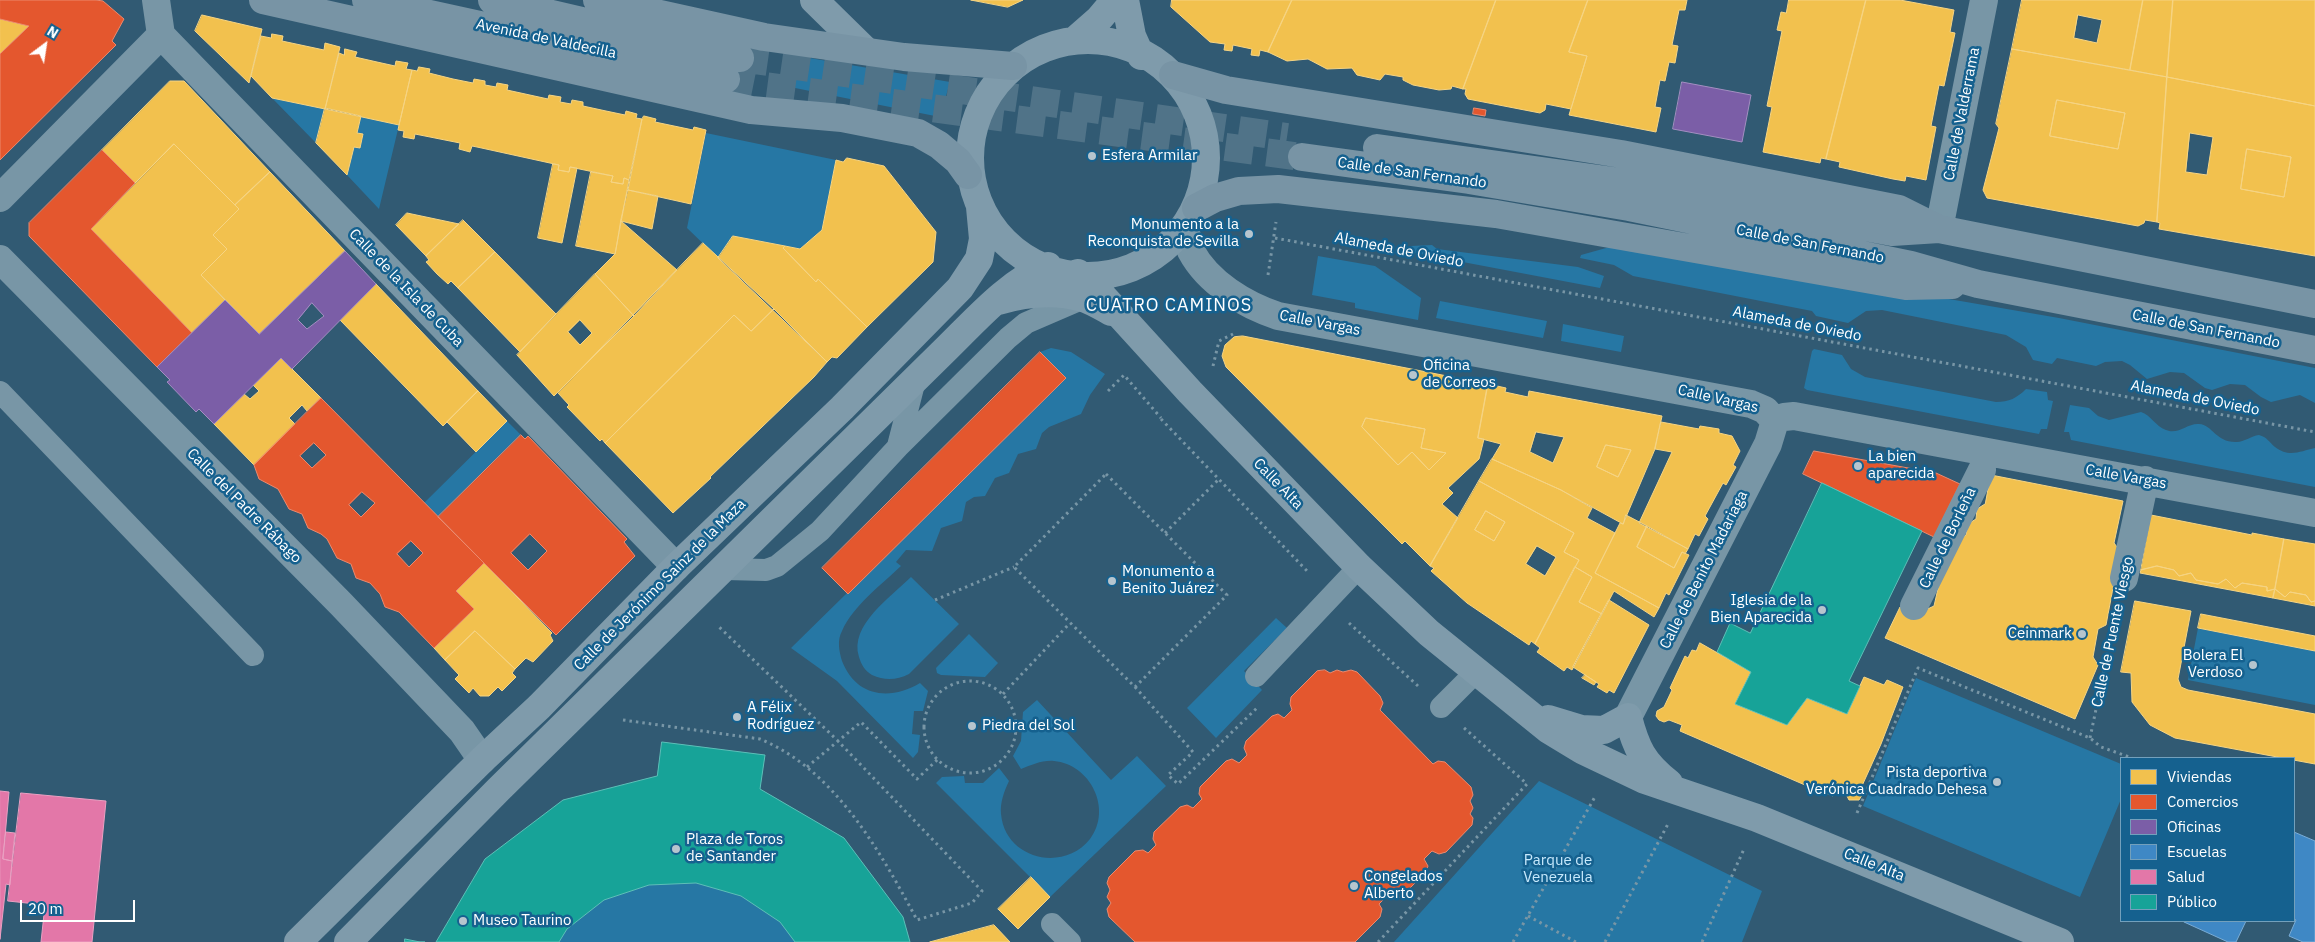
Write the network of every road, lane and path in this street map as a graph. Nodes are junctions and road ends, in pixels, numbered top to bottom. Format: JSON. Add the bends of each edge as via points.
{"nodes":[{"id":1,"x":156,"y":0,"type":"edge"},
{"id":2,"x":263,"y":0,"type":"edge"},
{"id":3,"x":366,"y":0,"type":"edge"},
{"id":4,"x":492,"y":0,"type":"edge"},
{"id":5,"x":597,"y":0,"type":"edge"},
{"id":6,"x":814,"y":0,"type":"edge"},
{"id":7,"x":1114,"y":0,"type":"edge"},
{"id":8,"x":1125,"y":0,"type":"edge"},
{"id":9,"x":1984,"y":0,"type":"edge"},
{"id":10,"x":161,"y":35,"type":"junction"},
{"id":11,"x":1075,"y":40,"type":"junction"},
{"id":12,"x":865,"y":50,"type":"junction"},
{"id":13,"x":1141,"y":56,"type":"junction"},
{"id":14,"x":1013,"y":66,"type":"junction"},
{"id":15,"x":1173,"y":75,"type":"junction"},
{"id":16,"x":968,"y":175,"type":"junction"},
{"id":17,"x":0,"y":198,"type":"edge"},
{"id":18,"x":980,"y":208,"type":"junction"},
{"id":19,"x":1191,"y":218,"type":"junction"},
{"id":20,"x":1276,"y":220,"type":"dead end"},
{"id":21,"x":1939,"y":229,"type":"junction"},
{"id":22,"x":1274,"y":238,"type":"junction"},
{"id":23,"x":0,"y":259,"type":"edge"},
{"id":24,"x":1048,"y":266,"type":"junction"},
{"id":25,"x":1266,"y":283,"type":"dead end"},
{"id":26,"x":1978,"y":284,"type":"junction"},
{"id":27,"x":1081,"y":286,"type":"junction"},
{"id":28,"x":995,"y":302,"type":"junction"},
{"id":29,"x":2315,"y":304,"type":"edge"},
{"id":30,"x":1237,"y":333,"type":"dead end"},
{"id":31,"x":2315,"y":350,"type":"edge"},
{"id":32,"x":1211,"y":372,"type":"dead end"},
{"id":33,"x":915,"y":380,"type":"junction"},
{"id":34,"x":1108,"y":391,"type":"dead end"},
{"id":35,"x":0,"y":392,"type":"edge"},
{"id":36,"x":1167,"y":413,"type":"dead end"},
{"id":37,"x":1161,"y":419,"type":"junction"},
{"id":38,"x":1775,"y":420,"type":"junction"},
{"id":39,"x":2315,"y":432,"type":"edge"},
{"id":40,"x":898,"y":447,"type":"junction"},
{"id":41,"x":1982,"y":470,"type":"dead end"},
{"id":42,"x":1218,"y":480,"type":"junction"},
{"id":43,"x":2145,"y":480,"type":"junction"},
{"id":44,"x":2315,"y":513,"type":"edge"},
{"id":45,"x":1165,"y":533,"type":"junction"},
{"id":46,"x":676,"y":567,"type":"junction"},
{"id":47,"x":1014,"y":567,"type":"junction"},
{"id":48,"x":1359,"y":567,"type":"junction"},
{"id":49,"x":725,"y":569,"type":"junction"},
{"id":50,"x":2124,"y":578,"type":"joint"},
{"id":51,"x":1332,"y":597,"type":"junction"},
{"id":52,"x":936,"y":600,"type":"dead end"},
{"id":53,"x":1914,"y":606,"type":"dead end"},
{"id":54,"x":1347,"y":621,"type":"dead end"},
{"id":55,"x":1070,"y":623,"type":"junction"},
{"id":56,"x":717,"y":625,"type":"dead end"},
{"id":57,"x":252,"y":656,"type":"dead end"},
{"id":58,"x":1256,"y":676,"type":"dead end"},
{"id":59,"x":1482,"y":678,"type":"junction"},
{"id":60,"x":1135,"y":687,"type":"junction"},
{"id":61,"x":1003,"y":694,"type":"junction"},
{"id":62,"x":1441,"y":707,"type":"junction"},
{"id":63,"x":1628,"y":717,"type":"junction"},
{"id":64,"x":623,"y":720,"type":"dead end"},
{"id":65,"x":2090,"y":738,"type":"junction"},
{"id":66,"x":837,"y":740,"type":"junction"},
{"id":67,"x":2129,"y":757,"type":"edge"},
{"id":68,"x":938,"y":759,"type":"junction"},
{"id":69,"x":482,"y":760,"type":"junction"},
{"id":70,"x":1612,"y":766,"type":"junction"},
{"id":71,"x":807,"y":767,"type":"junction"},
{"id":72,"x":1168,"y":775,"type":"dead end"},
{"id":73,"x":1685,"y":792,"type":"junction"},
{"id":74,"x":1857,"y":813,"type":"dead end"},
{"id":75,"x":1757,"y":818,"type":"junction"},
{"id":76,"x":1528,"y":916,"type":"junction"},
{"id":77,"x":1052,"y":924,"type":"dead end"},
{"id":78,"x":2027,"y":936,"type":"edge"},
{"id":79,"x":298,"y":942,"type":"edge"},
{"id":80,"x":348,"y":942,"type":"edge"},
{"id":81,"x":1070,"y":942,"type":"edge"},
{"id":82,"x":1378,"y":942,"type":"edge"},
{"id":83,"x":1513,"y":942,"type":"edge"},
{"id":84,"x":1576,"y":942,"type":"edge"},
{"id":85,"x":1605,"y":942,"type":"edge"},
{"id":86,"x":1702,"y":942,"type":"edge"},
{"id":87,"x":2060,"y":942,"type":"edge"}],
"edges":[{"from":1,"to":10,"type":"street"},
{"from":2,"to":16,"type":"main road","via":[[751,110],[842,118],[918,133],[958,161]]},
{"from":3,"to":4,"type":"main road","name":"Avenida de Valdecilla","via":[[733,68]]},
{"from":5,"to":12,"type":"main road","via":[[764,37]]},
{"from":6,"to":12,"type":"main road"},
{"from":7,"to":11,"type":"main road","via":[[1099,19]]},
{"from":8,"to":13,"type":"main road","via":[[1132,36]]},
{"from":9,"to":21,"type":"street","name":"Calle de Valderrama"},
{"from":10,"to":17,"type":"street"},
{"from":10,"to":46,"type":"street","name":"Calle de la Isla de Cuba"},
{"from":11,"to":13,"type":"main road","via":[[1111,45]]},
{"from":11,"to":14,"type":"main road","via":[[1034,52]]},
{"from":12,"to":14,"type":"main road","via":[[904,57]]},
{"from":13,"to":15,"type":"main road"},
{"from":14,"to":16,"type":"main road","via":[[996,80],[980,103],[972,125]]},
{"from":15,"to":19,"type":"main road","via":[[1193,102],[1206,131],[1207,186]]},
{"from":15,"to":21,"type":"main road","via":[[1226,90],[1621,154],[1900,209]]},
{"from":16,"to":18,"type":"main road"},
{"from":18,"to":24,"type":"main road","via":[[997,231],[1022,253]]},
{"from":18,"to":46,"type":"main road","name":"Calle de Jerónimo Sainz de la Maza","via":[[982,239],[979,259],[960,288],[842,408]]},
{"from":19,"to":26,"type":"main road","via":[[1215,198],[1239,191],[1278,189],[1496,214],[1906,286]]},
{"from":19,"to":27,"type":"main road","via":[[1169,248],[1153,259],[1104,273]]},
{"from":19,"to":38,"type":"street","name":"Calle Vargas","via":[[1191,250],[1204,269],[1239,299],[1257,309],[1278,316],[1751,404],[1766,410]]},
{"from":20,"to":22,"type":"path"},
{"from":21,"to":26,"type":"main road","name":"Calle de San Fernando","via":[[1892,232],[1635,184],[1301,148],[1629,207],[1911,265]]},
{"from":21,"to":29,"type":"main road","name":"Calle de San Fernando"},
{"from":22,"to":25,"type":"path"},
{"from":22,"to":39,"type":"path","name":"Alameda de Oviedo"},
{"from":23,"to":69,"type":"street","name":"Calle del Padre Rábago","via":[[341,604],[462,731]]},
{"from":24,"to":27,"type":"main road"},
{"from":24,"to":28,"type":"main road","via":[[1029,274]]},
{"from":26,"to":31,"type":"main road","name":"Calle de San Fernando"},
{"from":27,"to":28,"type":"main road"},
{"from":27,"to":40,"type":"lane","via":[[1026,323]]},
{"from":27,"to":48,"type":"main road","name":"Calle Alta","via":[[1098,291]]},
{"from":28,"to":33,"type":"main road"},
{"from":30,"to":32,"type":"path","via":[[1219,342]]},
{"from":33,"to":40,"type":"lane"},
{"from":33,"to":49,"type":"main road"},
{"from":34,"to":37,"type":"path","via":[[1124,376]]},
{"from":35,"to":57,"type":"lane"},
{"from":36,"to":37,"type":"path"},
{"from":37,"to":42,"type":"path"},
{"from":38,"to":43,"type":"street","name":"Calle Vargas","via":[[1794,416]]},
{"from":38,"to":63,"type":"street","name":"Calle de Benito Madariaga","via":[[1768,444]]},
{"from":40,"to":49,"type":"lane","via":[[820,531],[777,566],[766,570]]},
{"from":41,"to":53,"type":"street","name":"Calle de Borleña"},
{"from":42,"to":45,"type":"path"},
{"from":42,"to":51,"type":"path"},
{"from":43,"to":44,"type":"street","name":"Calle Vargas"},
{"from":43,"to":50,"type":"street","name":"Calle de Puente Viesgo"},
{"from":45,"to":47,"type":"path","via":[[1106,474]]},
{"from":45,"to":60,"type":"path","via":[[1227,595]]},
{"from":46,"to":69,"type":"main road","name":"Calle de Jerónimo Sainz de la Maza","via":[[539,707]]},
{"from":47,"to":52,"type":"path"},
{"from":47,"to":55,"type":"path"},
{"from":48,"to":51,"type":"lane"},
{"from":48,"to":59,"type":"main road","name":"Calle Alta"},
{"from":49,"to":80,"type":"main road","via":[[499,789]]},
{"from":50,"to":65,"type":"path","name":"Calle de Puente Viesgo"},
{"from":51,"to":58,"type":"lane"},
{"from":54,"to":62,"type":"path"},
{"from":55,"to":60,"type":"path"},
{"from":55,"to":61,"type":"path"},
{"from":56,"to":66,"type":"path"},
{"from":59,"to":62,"type":"lane"},
{"from":59,"to":63,"type":"main road","name":"Calle Alta","via":[[1543,718],[1565,726],[1604,730]]},
{"from":59,"to":70,"type":"main road","name":"Calle Alta","via":[[1549,730]]},
{"from":60,"to":72,"type":"path","via":[[1193,752]]},
{"from":61,"to":68,"type":"path","via":[[1012,707],[1016,722],[1015,739],[1002,759],[982,771],[966,773]]},
{"from":61,"to":68,"type":"path","via":[[974,680],[958,682],[943,689],[932,700],[924,731],[928,746]]},
{"from":62,"to":82,"type":"path","via":[[1526,784]]},
{"from":63,"to":73,"type":"main road","name":"Calle Alta","via":[[1634,742],[1643,759]]},
{"from":64,"to":71,"type":"path","via":[[760,738],[780,747]]},
{"from":65,"to":67,"type":"path","via":[[2101,747]]},
{"from":65,"to":74,"type":"path","via":[[1918,668]]},
{"from":66,"to":68,"type":"path","via":[[861,722],[917,779]]},
{"from":66,"to":71,"type":"path"},
{"from":66,"to":71,"type":"path","via":[[982,892],[972,903],[917,920],[892,874],[848,808]]},
{"from":69,"to":79,"type":"main road","name":"Calle de Jerónimo Sainz de la Maza"},
{"from":70,"to":73,"type":"main road","name":"Calle Alta"},
{"from":70,"to":76,"type":"path"},
{"from":73,"to":75,"type":"main road","name":"Calle Alta"},
{"from":73,"to":85,"type":"path"},
{"from":75,"to":78,"type":"main road","name":"Calle Alta"},
{"from":75,"to":86,"type":"path"},
{"from":76,"to":83,"type":"path"},
{"from":76,"to":84,"type":"path"},
{"from":77,"to":81,"type":"lane"},
{"from":78,"to":87,"type":"main road","name":"Calle Alta"}]}
